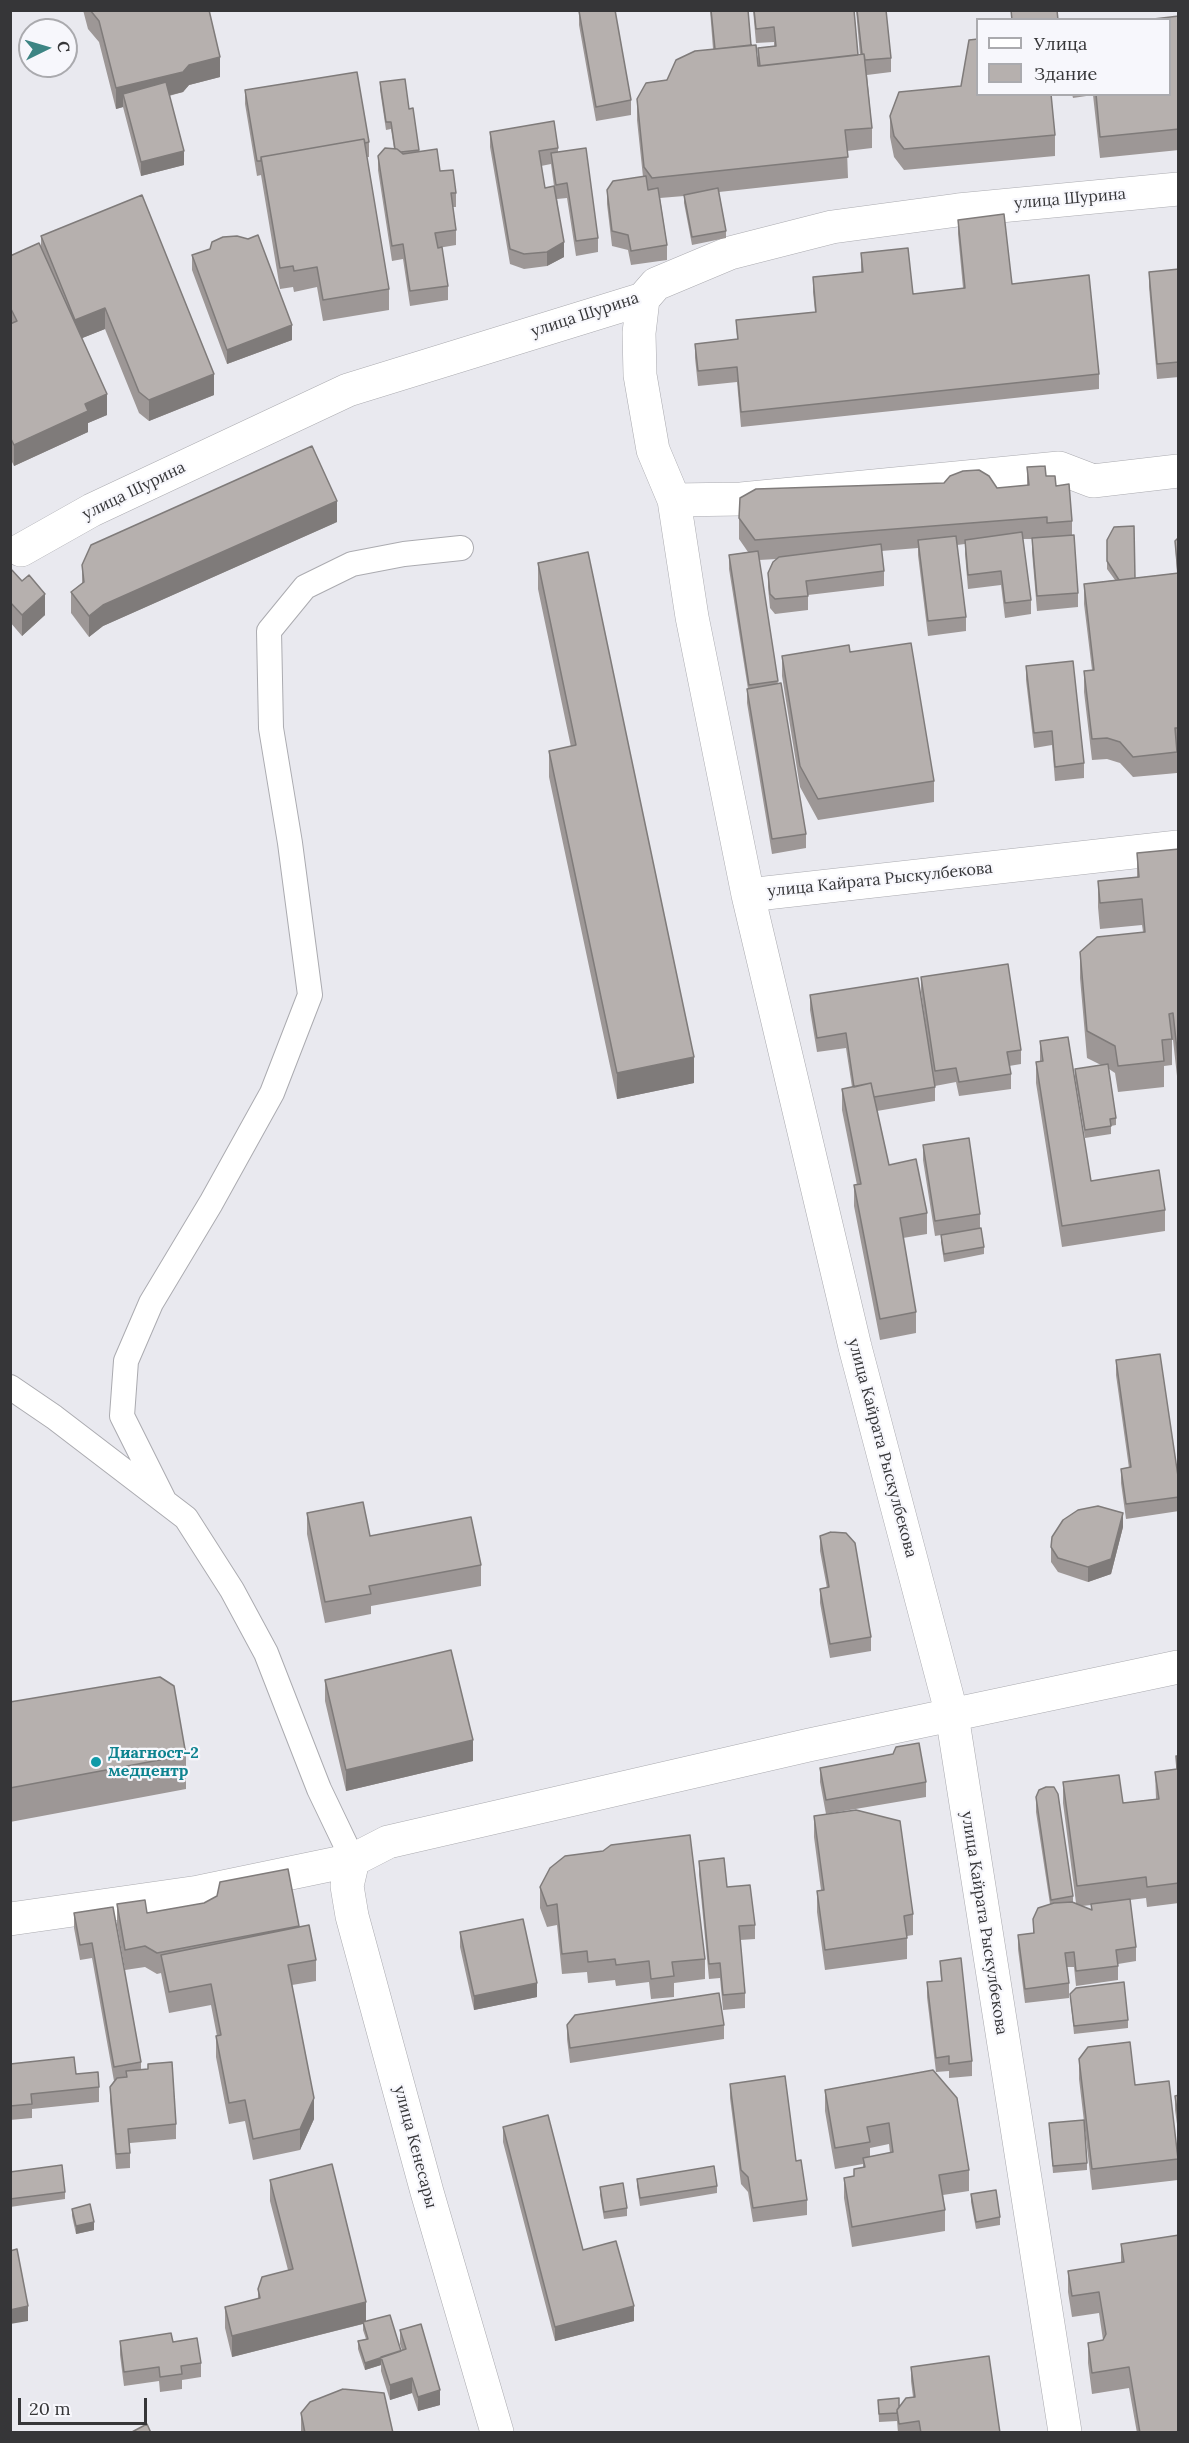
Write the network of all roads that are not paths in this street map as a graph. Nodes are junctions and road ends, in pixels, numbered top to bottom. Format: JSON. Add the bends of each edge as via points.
{"nodes":[{"id":1,"x":1179,"y":189,"type":"edge"},
{"id":2,"x":643,"y":299,"type":"junction"},
{"id":3,"x":1179,"y":471,"type":"edge"},
{"id":4,"x":674,"y":500,"type":"junction"},
{"id":5,"x":461,"y":548,"type":"dead end"},
{"id":6,"x":21,"y":550,"type":"dead end"},
{"id":7,"x":1179,"y":847,"type":"edge"},
{"id":8,"x":748,"y":895,"type":"junction"},
{"id":9,"x":10,"y":1387,"type":"edge"},
{"id":10,"x":165,"y":1502,"type":"junction"},
{"id":11,"x":1179,"y":1668,"type":"edge"},
{"id":12,"x":951,"y":1715,"type":"junction"},
{"id":13,"x":353,"y":1860,"type":"junction"},
{"id":14,"x":10,"y":1919,"type":"edge"},
{"id":15,"x":497,"y":2433,"type":"edge"},
{"id":16,"x":1065,"y":2433,"type":"edge"}],
"edges":[{"from":1,"to":2,"type":"street","name":"улица Шурина","via":[[958,210],[832,227],[730,254],[656,284]]},
{"from":2,"to":4,"type":"street","via":[[640,375],[652,450]]},
{"from":2,"to":6,"type":"street","name":"улица Шурина","via":[[348,390],[92,510]]},
{"from":3,"to":4,"type":"street","via":[[1093,481],[1059,468],[741,498]]},
{"from":4,"to":8,"type":"street","via":[[692,617]]},
{"from":5,"to":10,"type":"lane","via":[[352,564],[305,587],[269,631],[271,728],[310,996],[272,1094],[152,1303],[126,1361],[122,1416]]},
{"from":7,"to":8,"type":"street","name":"улица Кайрата Рыскулбекова"},
{"from":8,"to":12,"type":"street","name":"улица Кайрата Рыскулбекова","via":[[855,1347]]},
{"from":9,"to":10,"type":"lane"},
{"from":10,"to":13,"type":"lane","via":[[186,1518],[266,1653],[319,1789]]},
{"from":11,"to":12,"type":"street"},
{"from":12,"to":13,"type":"street","via":[[388,1842]]},
{"from":12,"to":16,"type":"street","name":"улица Кайрата Рыскулбекова"},
{"from":13,"to":14,"type":"street","via":[[200,1892]]},
{"from":13,"to":15,"type":"street","name":"улица Кенесары","via":[[347,1886],[352,1916]]}]}
